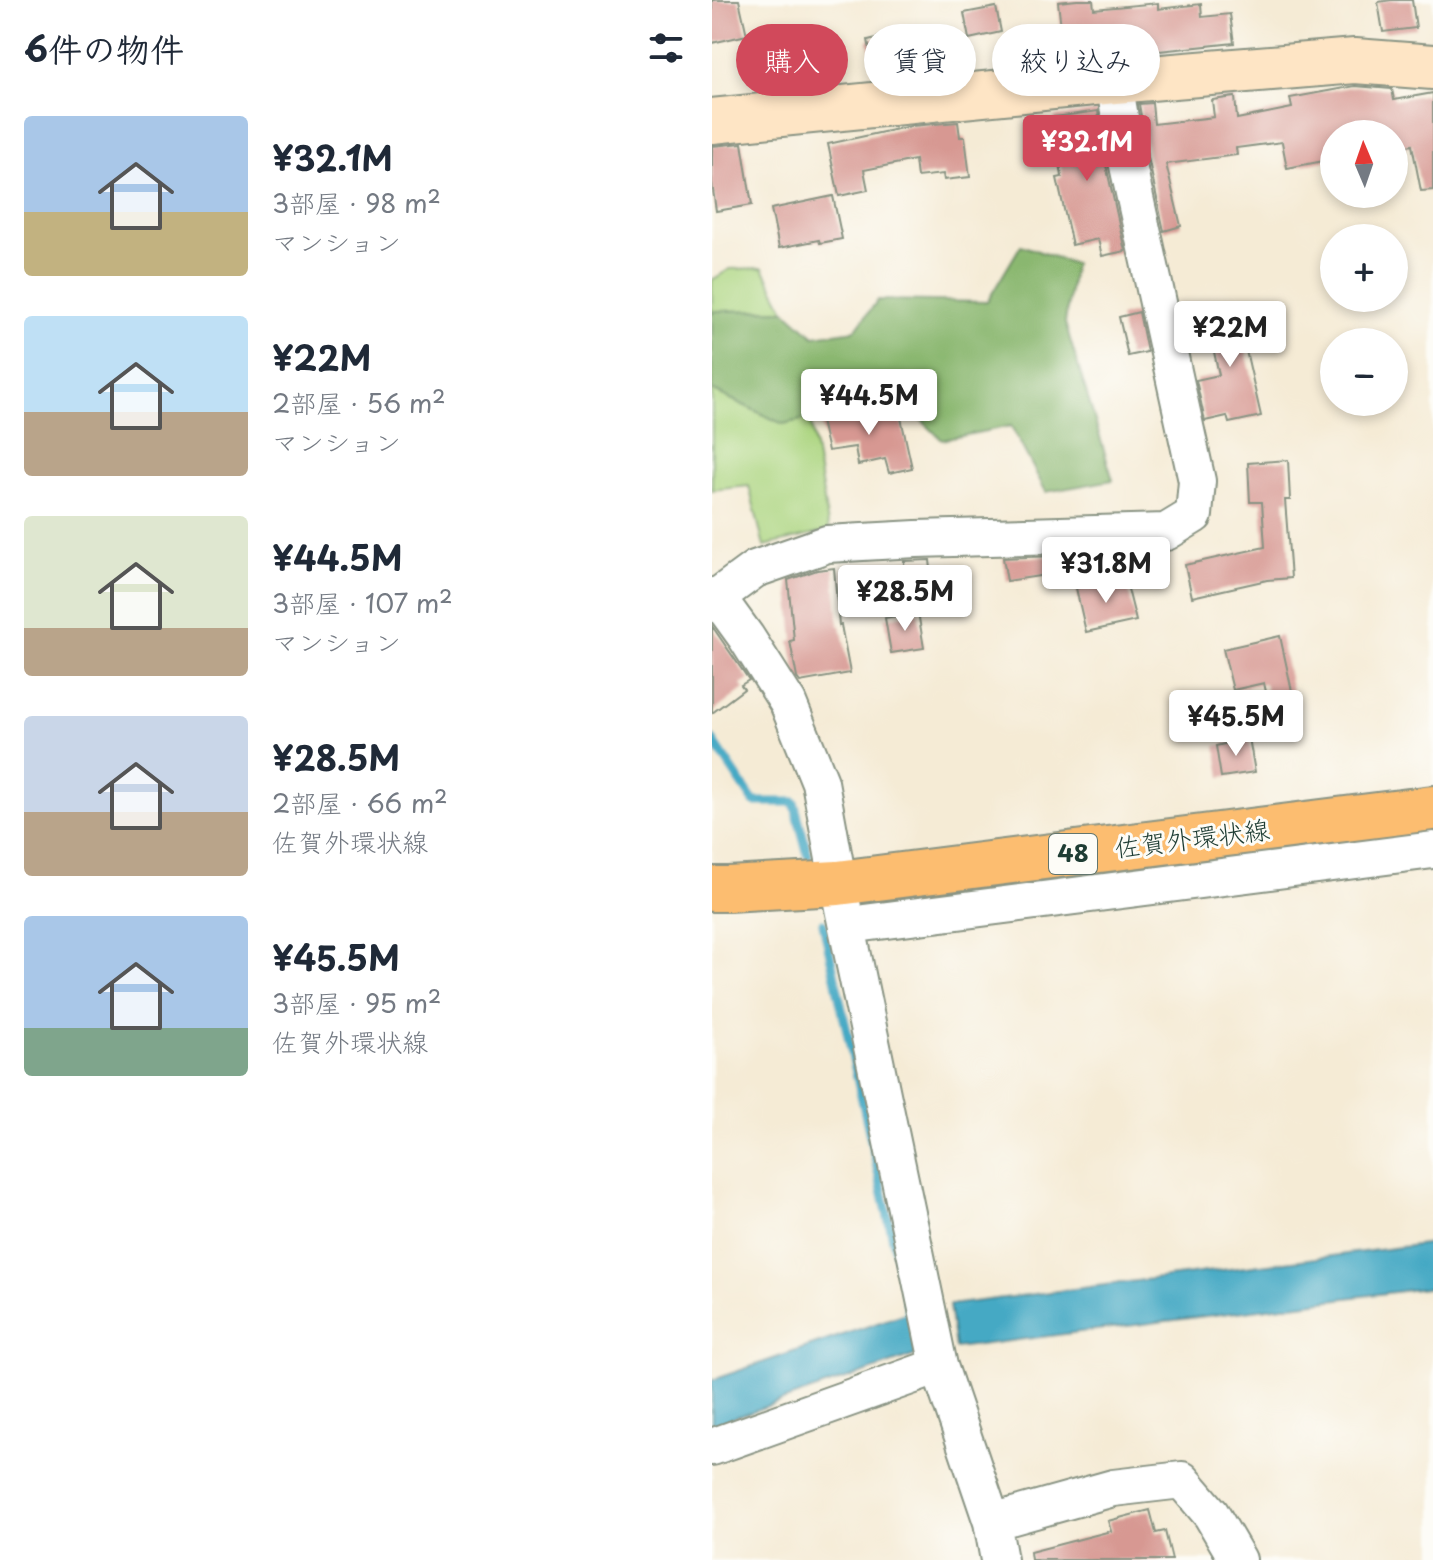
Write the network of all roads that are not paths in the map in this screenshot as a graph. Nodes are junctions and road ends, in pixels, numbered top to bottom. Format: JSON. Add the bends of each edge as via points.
{"nodes":[{"id":1,"x":1433,"y":67,"type":"edge"},
{"id":2,"x":1160,"y":77,"type":"edge"},
{"id":3,"x":992,"y":93,"type":"edge"},
{"id":4,"x":1116,"y":96,"type":"edge"},
{"id":5,"x":712,"y":121,"type":"edge"},
{"id":6,"x":714,"y":596,"type":"edge"},
{"id":7,"x":1433,"y":808,"type":"edge"},
{"id":8,"x":1433,"y":850,"type":"edge"},
{"id":9,"x":838,"y":883,"type":"junction"},
{"id":10,"x":712,"y":889,"type":"edge"},
{"id":11,"x":848,"y":928,"type":"junction"},
{"id":12,"x":934,"y":1341,"type":"junction"},
{"id":13,"x":712,"y":1447,"type":"edge"},
{"id":14,"x":992,"y":1522,"type":"junction"},
{"id":15,"x":999,"y":1560,"type":"edge"},
{"id":16,"x":1238,"y":1560,"type":"edge"}],
"edges":[{"from":1,"to":2,"type":"street","via":[[1355,61]]},
{"from":3,"to":5,"type":"street"},
{"from":4,"to":6,"type":"street","via":[[1197,481],[1194,515],[1166,532],[827,544],[755,569]]},
{"from":6,"to":9,"type":"street","via":[[788,703],[820,782]]},
{"from":7,"to":9,"type":"main road","name":"佐賀外環状線","number":"48"},
{"from":8,"to":11,"type":"street"},
{"from":9,"to":10,"type":"main road","name":"佐賀外環状線","number":"48"},
{"from":9,"to":11,"type":"street"},
{"from":11,"to":12,"type":"street"},
{"from":12,"to":13,"type":"street"},
{"from":12,"to":14,"type":"street"},
{"from":14,"to":15,"type":"street"},
{"from":14,"to":16,"type":"street","via":[[1113,1488],[1182,1480],[1211,1514]]}]}
